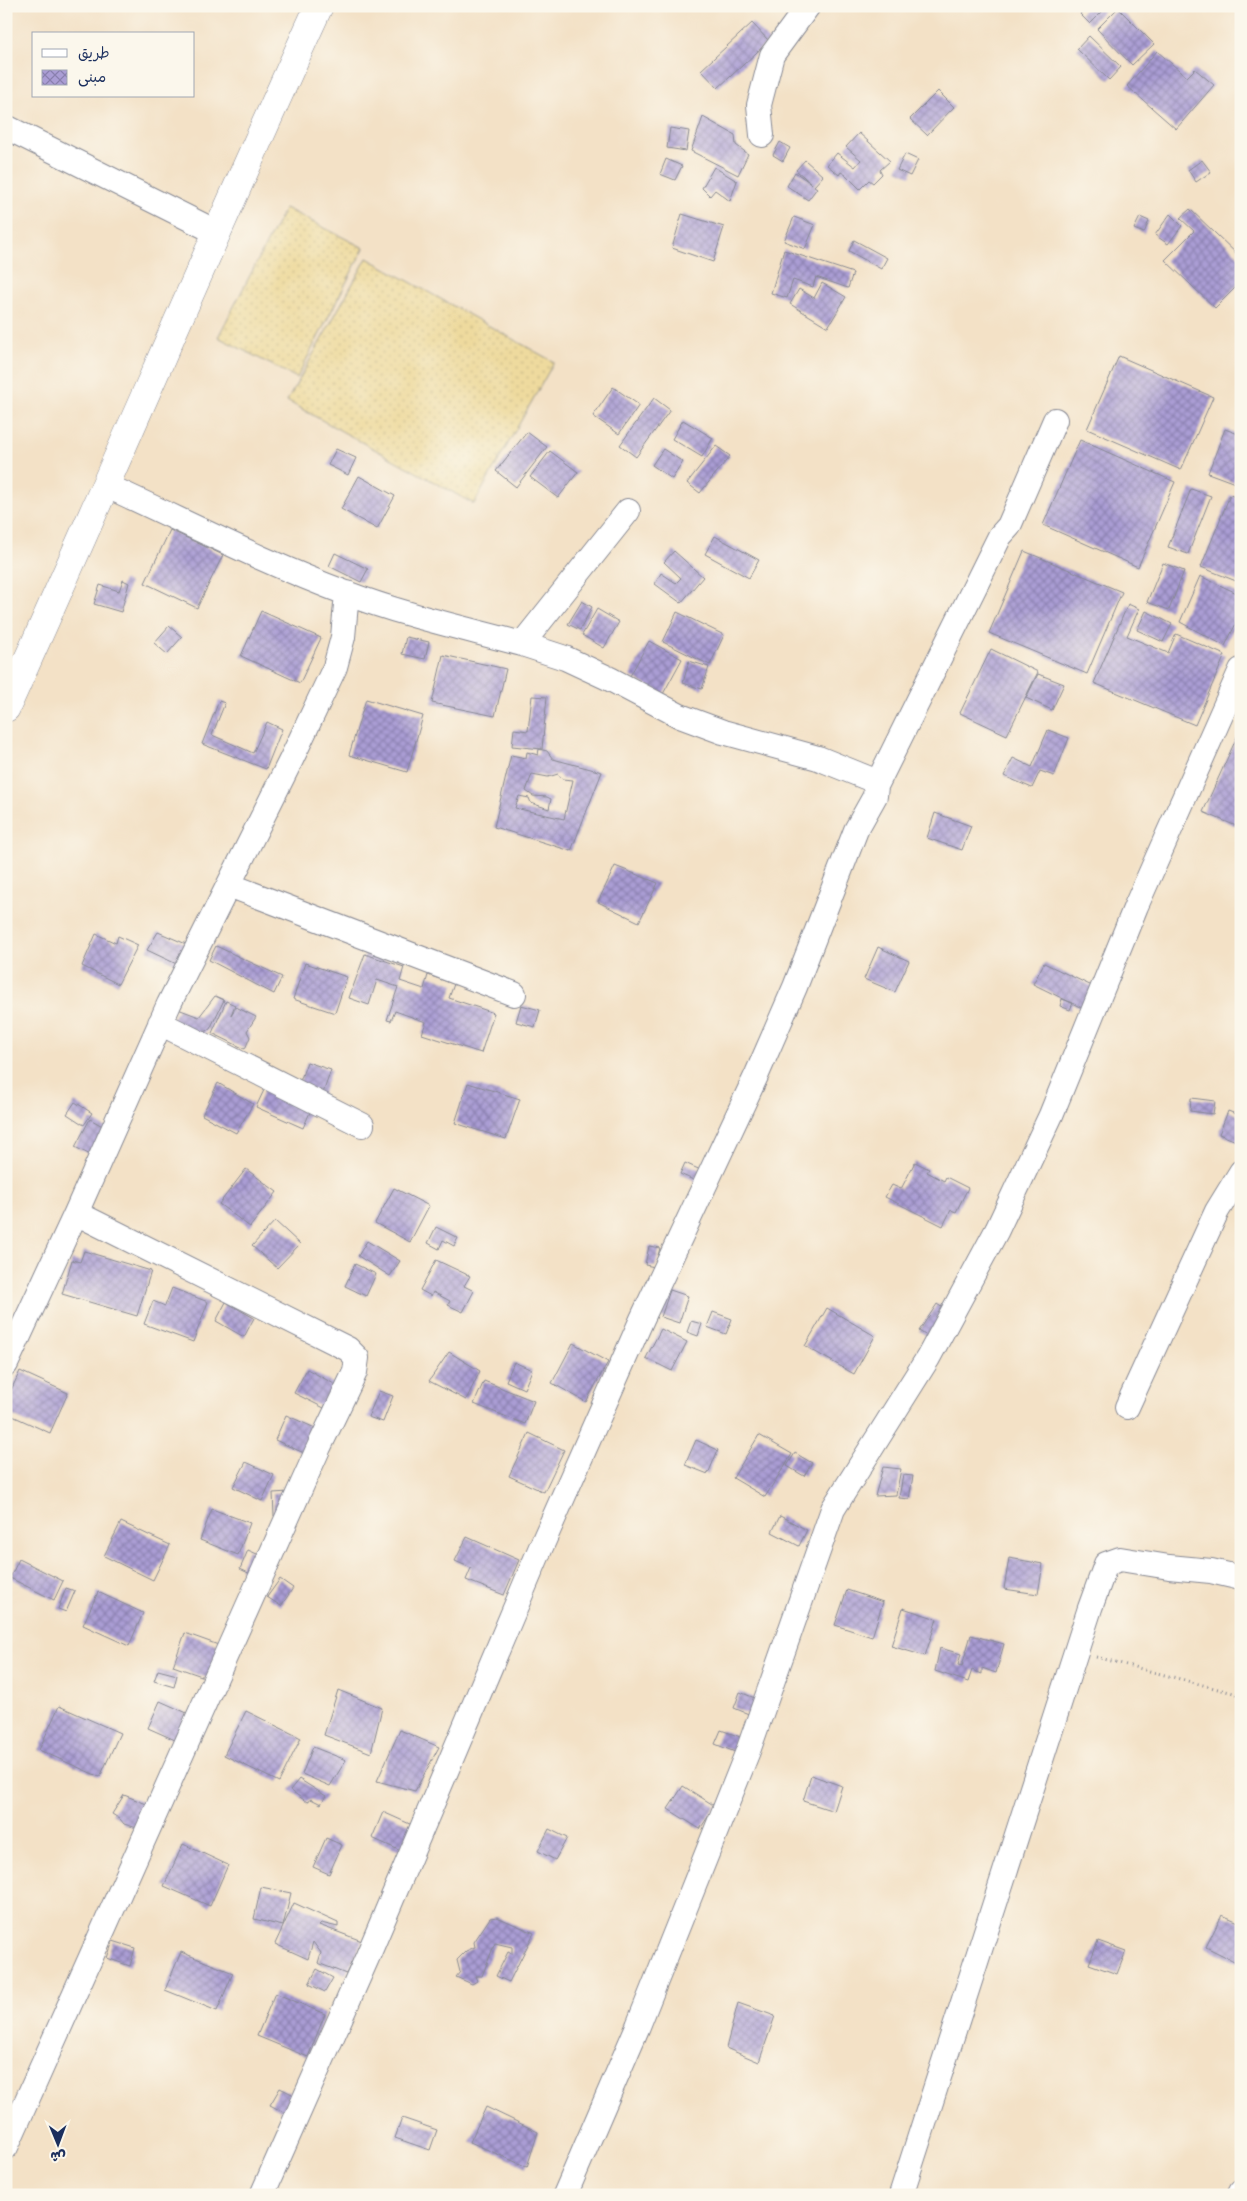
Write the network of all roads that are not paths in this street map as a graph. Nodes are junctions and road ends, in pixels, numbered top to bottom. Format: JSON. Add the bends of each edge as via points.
{"nodes":[{"id":1,"x":318,"y":6,"type":"edge"},
{"id":2,"x":808,"y":6,"type":"edge"},
{"id":3,"x":6,"y":127,"type":"edge"},
{"id":4,"x":762,"y":135,"type":"dead end"},
{"id":5,"x":216,"y":232,"type":"junction"},
{"id":6,"x":1055,"y":420,"type":"dead end"},
{"id":7,"x":107,"y":486,"type":"junction"},
{"id":8,"x":628,"y":512,"type":"dead end"},
{"id":9,"x":347,"y":593,"type":"junction"},
{"id":10,"x":522,"y":644,"type":"junction"},
{"id":11,"x":1238,"y":684,"type":"edge"},
{"id":12,"x":6,"y":708,"type":"edge"},
{"id":13,"x":876,"y":786,"type":"junction"},
{"id":14,"x":229,"y":885,"type":"junction"},
{"id":15,"x":514,"y":994,"type":"dead end"},
{"id":16,"x":160,"y":1023,"type":"junction"},
{"id":17,"x":362,"y":1124,"type":"dead end"},
{"id":18,"x":1241,"y":1172,"type":"edge"},
{"id":19,"x":76,"y":1213,"type":"junction"},
{"id":20,"x":6,"y":1364,"type":"edge"},
{"id":21,"x":1127,"y":1407,"type":"dead end"},
{"id":22,"x":1241,"y":1578,"type":"edge"},
{"id":23,"x":6,"y":2147,"type":"edge"},
{"id":24,"x":1241,"y":2191,"type":"edge"},
{"id":25,"x":262,"y":2195,"type":"edge"},
{"id":26,"x":565,"y":2195,"type":"edge"},
{"id":27,"x":901,"y":2195,"type":"edge"},
{"id":28,"x":1239,"y":2195,"type":"edge"}],
"edges":[{"from":1,"to":5,"type":"street"},
{"from":2,"to":4,"type":"street","via":[[772,55],[759,106]]},
{"from":3,"to":5,"type":"street"},
{"from":5,"to":7,"type":"street"},
{"from":6,"to":13,"type":"street","via":[[1008,526],[1000,536]]},
{"from":7,"to":9,"type":"street","via":[[280,566]]},
{"from":7,"to":12,"type":"street"},
{"from":8,"to":10,"type":"street"},
{"from":9,"to":10,"type":"street"},
{"from":9,"to":14,"type":"street","via":[[343,638],[335,667]]},
{"from":10,"to":13,"type":"street","via":[[565,658],[680,716],[723,732],[818,758],[870,779]]},
{"from":11,"to":26,"type":"street","via":[[1136,906],[1051,1115],[997,1230],[928,1358],[833,1509],[748,1751],[638,2026]]},
{"from":13,"to":25,"type":"street","via":[[875,796],[856,830],[757,1074],[638,1328],[541,1547],[367,1958]]},
{"from":14,"to":15,"type":"street"},
{"from":14,"to":16,"type":"street"},
{"from":16,"to":17,"type":"street"},
{"from":16,"to":19,"type":"street"},
{"from":18,"to":21,"type":"street","via":[[1217,1211]]},
{"from":19,"to":20,"type":"street"},
{"from":19,"to":23,"type":"street","via":[[340,1345],[358,1358],[355,1372]]},
{"from":22,"to":27,"type":"street","via":[[1120,1559],[1106,1564]]},
{"from":24,"to":28,"type":"street"}]}
